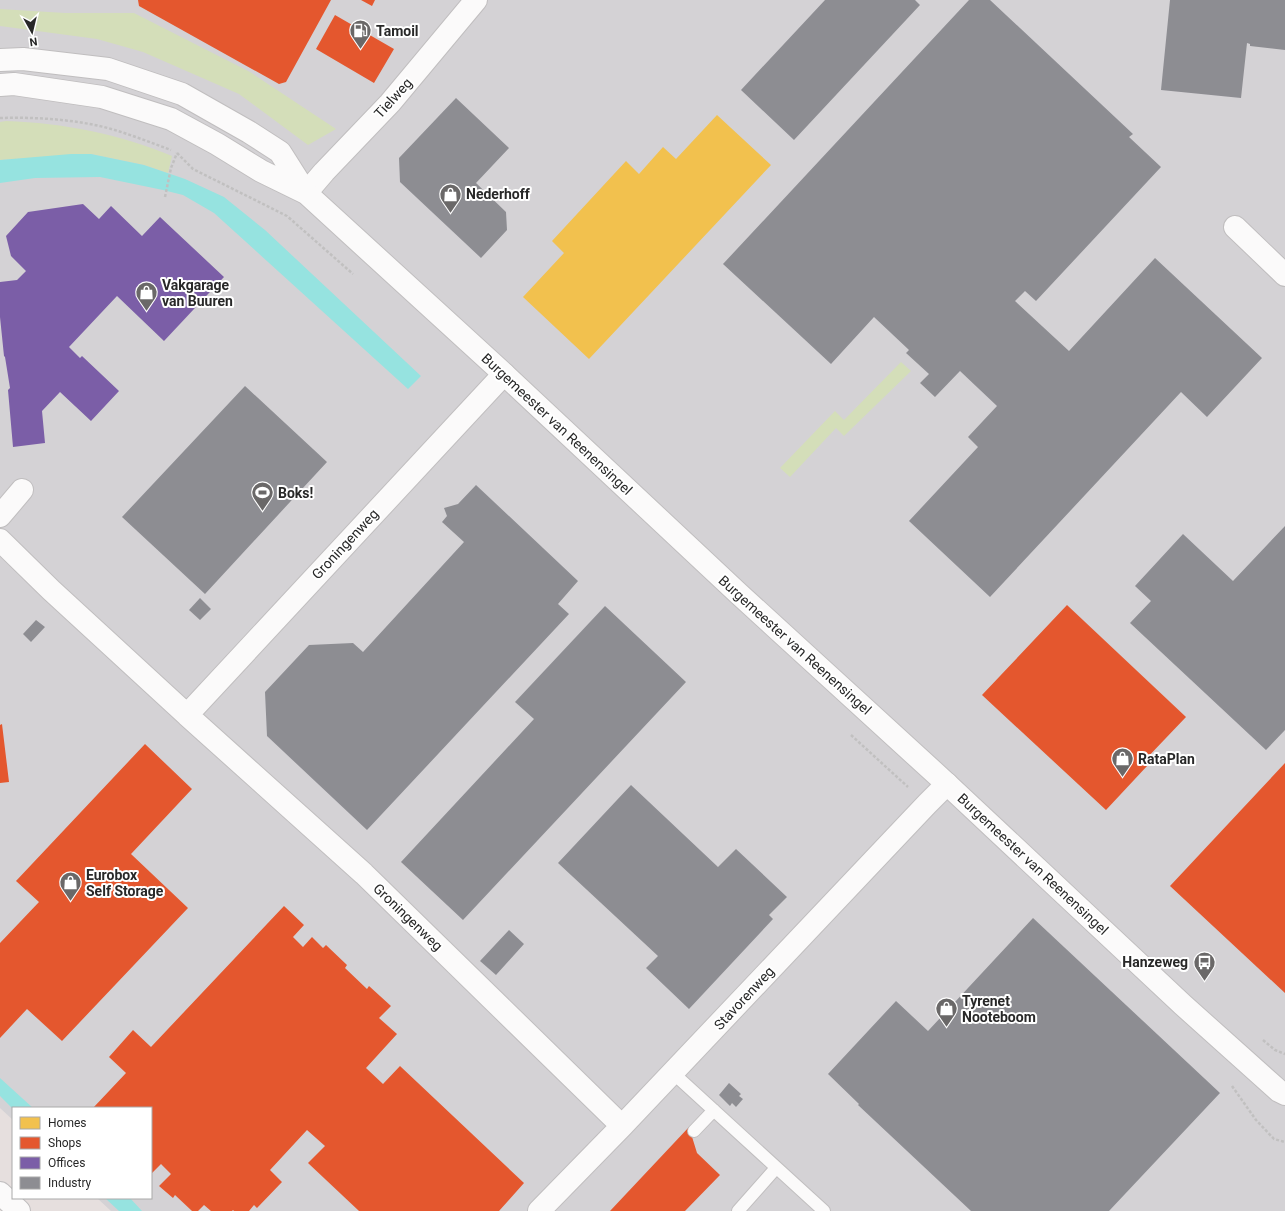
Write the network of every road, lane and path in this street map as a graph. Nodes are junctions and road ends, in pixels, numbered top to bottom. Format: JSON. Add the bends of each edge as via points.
{"nodes":[{"id":1,"x":476,"y":0,"type":"edge"},
{"id":2,"x":0,"y":60,"type":"edge"},
{"id":3,"x":0,"y":84,"type":"edge"},
{"id":4,"x":177,"y":153,"type":"dead end"},
{"id":5,"x":306,"y":193,"type":"junction"},
{"id":6,"x":166,"y":197,"type":"dead end"},
{"id":7,"x":1235,"y":227,"type":"dead end"},
{"id":8,"x":1285,"y":274,"type":"edge"},
{"id":9,"x":504,"y":374,"type":"junction"},
{"id":10,"x":22,"y":490,"type":"dead end"},
{"id":11,"x":0,"y":516,"type":"edge"},
{"id":12,"x":0,"y":540,"type":"edge"},
{"id":13,"x":187,"y":714,"type":"junction"},
{"id":14,"x":948,"y":784,"type":"junction"},
{"id":15,"x":673,"y":1073,"type":"junction"},
{"id":16,"x":1285,"y":1094,"type":"edge"},
{"id":17,"x":714,"y":1110,"type":"junction"},
{"id":18,"x":622,"y":1126,"type":"junction"},
{"id":19,"x":694,"y":1131,"type":"dead end"},
{"id":20,"x":776,"y":1168,"type":"junction"},
{"id":21,"x":0,"y":1193,"type":"edge"},
{"id":22,"x":19,"y":1211,"type":"edge"},
{"id":23,"x":539,"y":1211,"type":"edge"},
{"id":24,"x":738,"y":1211,"type":"edge"},
{"id":25,"x":824,"y":1211,"type":"edge"}],
"edges":[{"from":1,"to":5,"type":"street","name":"Tielweg","via":[[390,103]]},
{"from":2,"to":5,"type":"street","name":"Burgemeester van Reenensingel","via":[[23,59],[108,69],[182,94],[280,152]]},
{"from":3,"to":5,"type":"street","name":"Burgemeester van Reenensingel","via":[[102,97],[171,119],[261,172]]},
{"from":4,"to":6,"type":"path"},
{"from":5,"to":9,"type":"street","name":"Burgemeester van Reenensingel"},
{"from":7,"to":8,"type":"street"},
{"from":9,"to":13,"type":"street","name":"Groningenweg"},
{"from":9,"to":14,"type":"street","name":"Burgemeester van Reenensingel","via":[[739,594]]},
{"from":10,"to":11,"type":"street"},
{"from":12,"to":13,"type":"street","name":"Groningenweg"},
{"from":13,"to":18,"type":"street","name":"Groningenweg","via":[[364,874]]},
{"from":14,"to":15,"type":"street","name":"Stavorenweg"},
{"from":14,"to":16,"type":"street","name":"Burgemeester van Reenensingel","via":[[1183,1005]]},
{"from":15,"to":17,"type":"lane"},
{"from":15,"to":18,"type":"street","name":"Stavorenweg"},
{"from":17,"to":19,"type":"lane"},
{"from":17,"to":20,"type":"lane"},
{"from":18,"to":23,"type":"street","name":"Stavorenweg"},
{"from":20,"to":24,"type":"lane"},
{"from":20,"to":25,"type":"lane"},
{"from":21,"to":22,"type":"street"}]}
